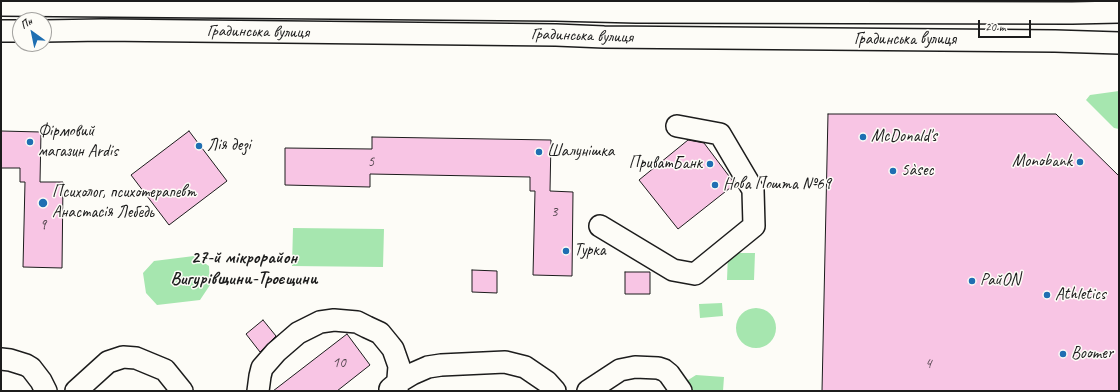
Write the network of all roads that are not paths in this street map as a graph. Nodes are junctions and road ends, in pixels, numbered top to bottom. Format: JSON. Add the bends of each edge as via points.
{"nodes":[{"id":1,"x":194,"y":4,"type":"edge"},
{"id":2,"x":1,"y":6,"type":"edge"},
{"id":3,"x":637,"y":7,"type":"edge"},
{"id":4,"x":1119,"y":12,"type":"edge"},
{"id":5,"x":1,"y":31,"type":"edge"},
{"id":6,"x":12,"y":31,"type":"edge"},
{"id":7,"x":52,"y":31,"type":"edge"},
{"id":8,"x":1119,"y":43,"type":"edge"},
{"id":9,"x":677,"y":126,"type":"dead end"},
{"id":10,"x":600,"y":226,"type":"dead end"},
{"id":11,"x":1,"y":359,"type":"edge"},
{"id":12,"x":394,"y":388,"type":"edge"},
{"id":13,"x":46,"y":391,"type":"edge"},
{"id":14,"x":76,"y":391,"type":"edge"},
{"id":15,"x":182,"y":391,"type":"edge"},
{"id":16,"x":258,"y":391,"type":"edge"},
{"id":17,"x":555,"y":391,"type":"edge"},
{"id":18,"x":588,"y":391,"type":"edge"},
{"id":19,"x":680,"y":391,"type":"edge"}],
"edges":[{"from":1,"to":2,"type":"street","name":"Градинська вулиця"},
{"from":1,"to":3,"type":"street","name":"Градинська вулиця","via":[[555,10]]},
{"from":3,"to":4,"type":"street","name":"Градинська вулиця"},
{"from":5,"to":6,"type":"street"},
{"from":7,"to":8,"type":"street","name":"Градинська вулиця"},
{"from":9,"to":10,"type":"street","via":[[720,134],[753,190],[754,226],[695,274],[673,270]]},
{"from":11,"to":13,"type":"street","via":[[31,368]]},
{"from":12,"to":16,"type":"street","via":[[399,366],[393,349],[380,333],[357,322],[334,320],[320,322],[298,333],[276,352],[262,368]]},
{"from":12,"to":17,"type":"street","via":[[412,374],[428,367],[505,362],[525,367],[547,382]]},
{"from":14,"to":15,"type":"street","via":[[108,362],[123,357],[136,358],[165,370]]},
{"from":18,"to":19,"type":"street","via":[[620,370],[636,367],[664,370]]}]}
